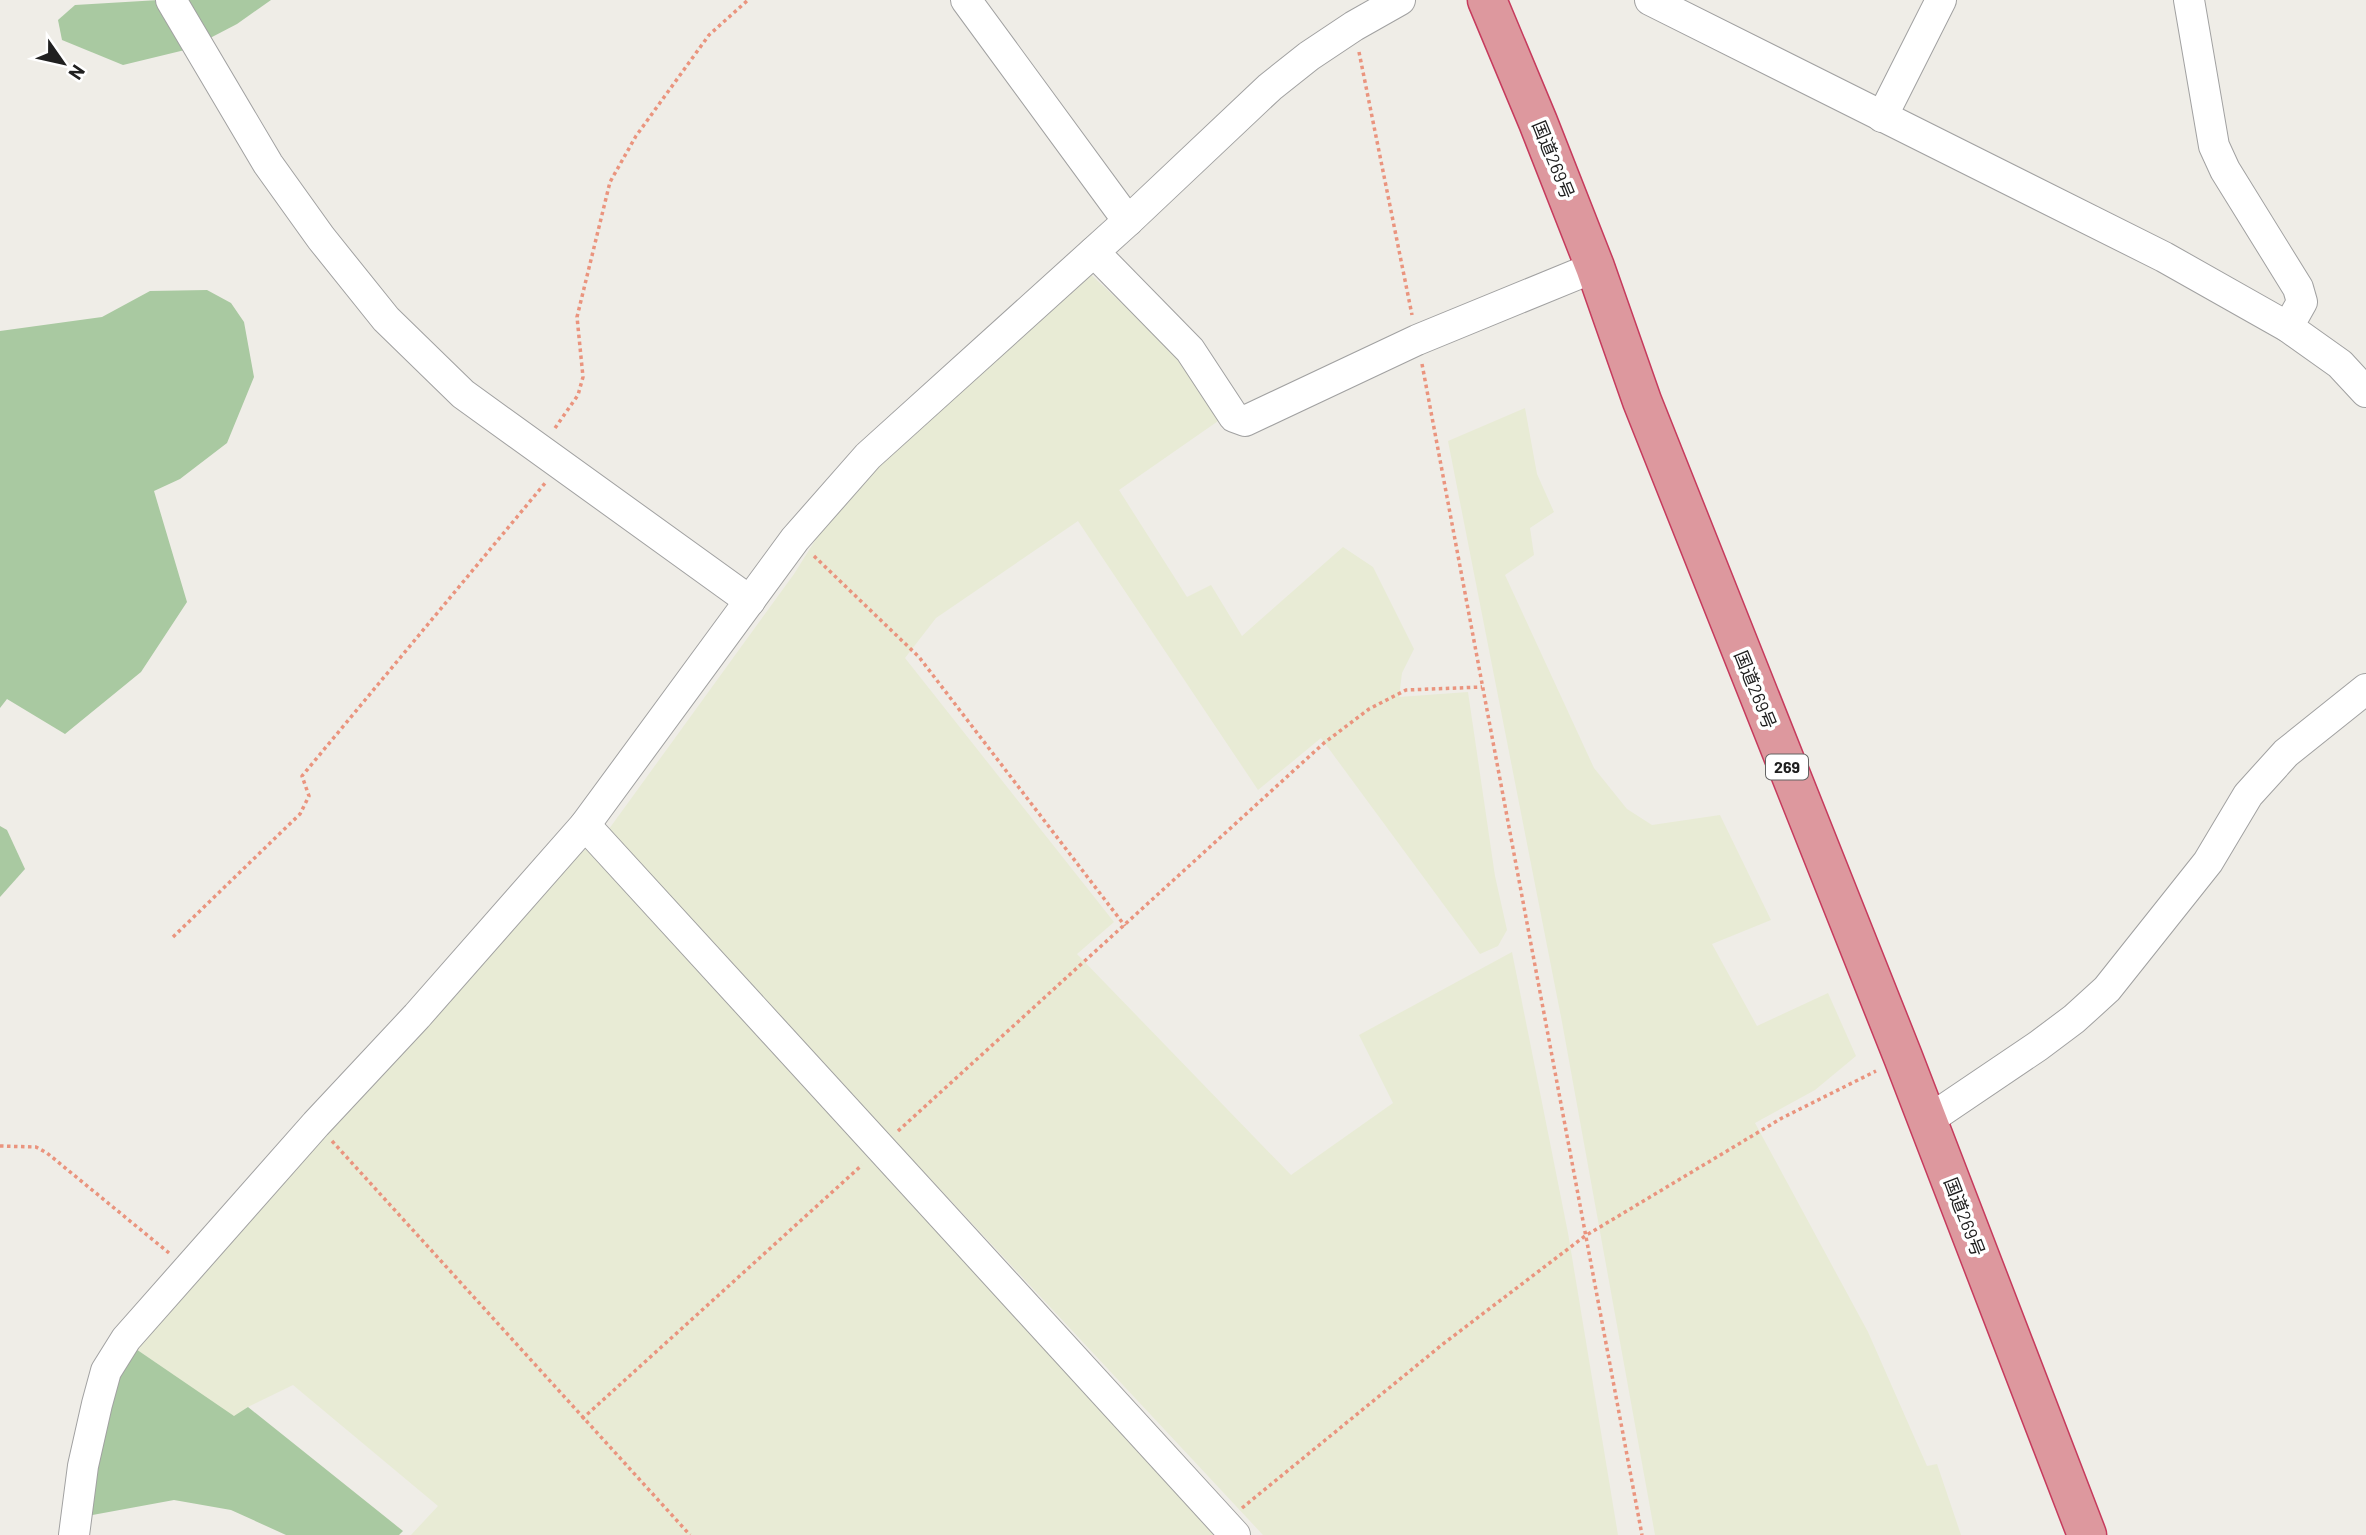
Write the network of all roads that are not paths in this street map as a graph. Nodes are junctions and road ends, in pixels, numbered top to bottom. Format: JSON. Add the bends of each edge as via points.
{"nodes":[{"id":1,"x":171,"y":0,"type":"edge"},
{"id":2,"x":966,"y":0,"type":"edge"},
{"id":3,"x":1400,"y":0,"type":"edge"},
{"id":4,"x":1486,"y":0,"type":"edge"},
{"id":5,"x":1650,"y":0,"type":"edge"},
{"id":6,"x":1941,"y":0,"type":"edge"},
{"id":7,"x":2189,"y":0,"type":"edge"},
{"id":8,"x":1882,"y":117,"type":"junction"},
{"id":9,"x":1128,"y":221,"type":"junction"},
{"id":10,"x":1094,"y":252,"type":"junction"},
{"id":11,"x":1595,"y":267,"type":"junction"},
{"id":12,"x":2288,"y":327,"type":"junction"},
{"id":13,"x":2366,"y":392,"type":"edge"},
{"id":14,"x":750,"y":601,"type":"junction"},
{"id":15,"x":2366,"y":689,"type":"edge"},
{"id":16,"x":585,"y":825,"type":"junction"},
{"id":17,"x":1927,"y":1121,"type":"junction"},
{"id":18,"x":1229,"y":1529,"type":"edge"},
{"id":19,"x":74,"y":1535,"type":"edge"},
{"id":20,"x":2087,"y":1535,"type":"edge"}],
"edges":[{"from":1,"to":14,"type":"street","via":[[268,164],[386,319],[463,394]]},
{"from":2,"to":9,"type":"street"},
{"from":3,"to":9,"type":"street","via":[[1309,56],[1270,87]]},
{"from":4,"to":11,"type":"highway","name":"国道269号","number":"269"},
{"from":5,"to":8,"type":"street"},
{"from":6,"to":8,"type":"street"},
{"from":7,"to":12,"type":"street","via":[[2214,146],[2298,288],[2302,302]]},
{"from":8,"to":12,"type":"street","via":[[2164,257]]},
{"from":9,"to":10,"type":"street"},
{"from":10,"to":11,"type":"street","via":[[1190,350],[1234,417],[1245,422],[1418,340]]},
{"from":10,"to":14,"type":"street","via":[[868,456],[795,539]]},
{"from":11,"to":17,"type":"highway","name":"国道269号","number":"269","via":[[1642,401]]},
{"from":12,"to":13,"type":"street","via":[[2340,364]]},
{"from":14,"to":16,"type":"street"},
{"from":15,"to":17,"type":"street","via":[[2286,753],[2248,795],[2208,862],[2108,989],[2038,1046]]},
{"from":16,"to":18,"type":"street"},
{"from":16,"to":19,"type":"street","via":[[126,1339],[106,1371],[83,1466]]},
{"from":17,"to":20,"type":"highway","name":"国道269号","number":"269"}]}
